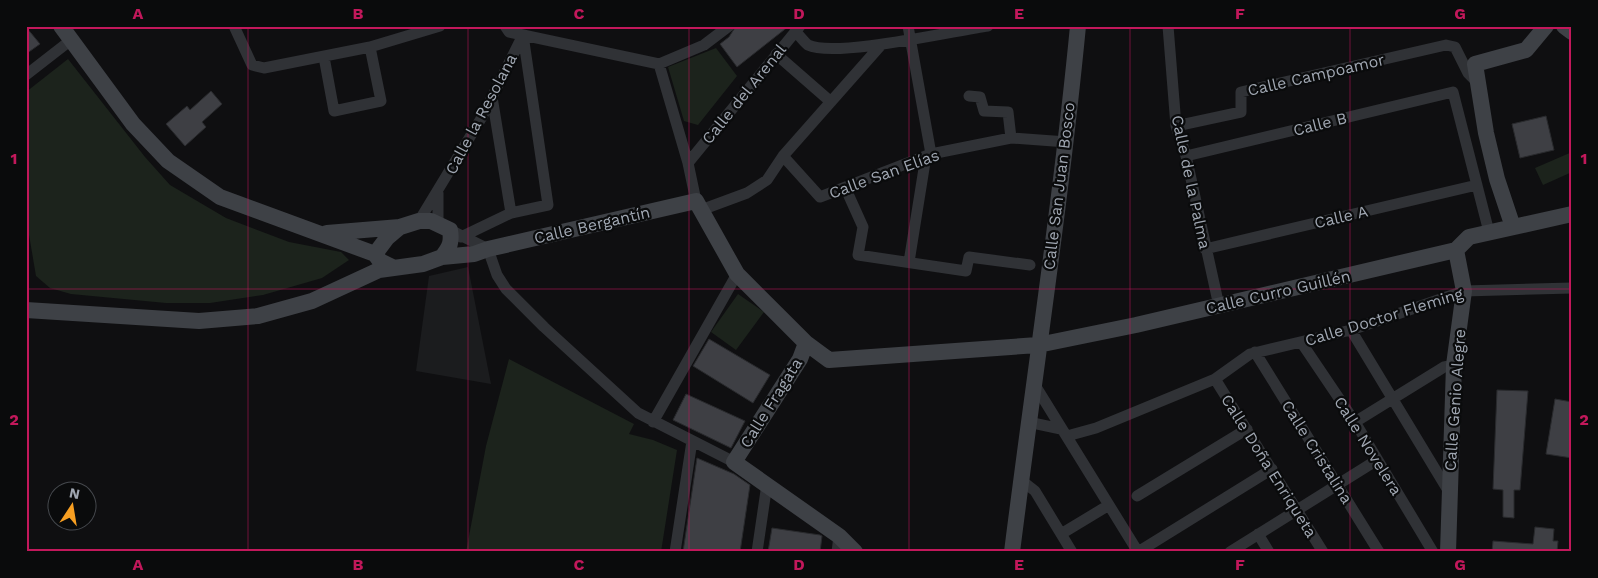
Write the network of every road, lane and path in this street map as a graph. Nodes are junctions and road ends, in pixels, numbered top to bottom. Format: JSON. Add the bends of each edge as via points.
{"nodes":[{"id":1,"x":61,"y":26,"type":"edge"},
{"id":2,"x":234,"y":26,"type":"edge"},
{"id":3,"x":440,"y":26,"type":"edge"},
{"id":4,"x":505,"y":26,"type":"edge"},
{"id":5,"x":729,"y":26,"type":"edge"},
{"id":6,"x":908,"y":26,"type":"edge"},
{"id":7,"x":988,"y":26,"type":"edge"},
{"id":8,"x":1078,"y":26,"type":"edge"},
{"id":9,"x":1168,"y":26,"type":"edge"},
{"id":10,"x":1546,"y":26,"type":"edge"},
{"id":11,"x":1564,"y":26,"type":"edge"},
{"id":12,"x":798,"y":28,"type":"edge"},
{"id":13,"x":1572,"y":32,"type":"edge"},
{"id":14,"x":523,"y":35,"type":"junction"},
{"id":15,"x":911,"y":38,"type":"junction"},
{"id":16,"x":71,"y":40,"type":"junction"},
{"id":17,"x":881,"y":45,"type":"junction"},
{"id":18,"x":370,"y":47,"type":"junction"},
{"id":19,"x":776,"y":54,"type":"junction"},
{"id":20,"x":324,"y":57,"type":"junction"},
{"id":21,"x":659,"y":64,"type":"junction"},
{"id":22,"x":26,"y":75,"type":"edge"},
{"id":23,"x":1478,"y":83,"type":"junction"},
{"id":24,"x":969,"y":96,"type":"dead end"},
{"id":25,"x":492,"y":97,"type":"junction"},
{"id":26,"x":831,"y":102,"type":"junction"},
{"id":27,"x":1176,"y":126,"type":"junction"},
{"id":28,"x":1011,"y":138,"type":"junction"},
{"id":29,"x":1067,"y":142,"type":"junction"},
{"id":30,"x":929,"y":155,"type":"junction"},
{"id":31,"x":783,"y":156,"type":"junction"},
{"id":32,"x":1186,"y":156,"type":"junction"},
{"id":33,"x":688,"y":163,"type":"junction"},
{"id":34,"x":1477,"y":184,"type":"junction"},
{"id":35,"x":438,"y":194,"type":"junction"},
{"id":36,"x":849,"y":196,"type":"dead end"},
{"id":37,"x":698,"y":205,"type":"junction"},
{"id":38,"x":511,"y":212,"type":"junction"},
{"id":39,"x":1572,"y":214,"type":"edge"},
{"id":40,"x":419,"y":221,"type":"junction"},
{"id":41,"x":400,"y":227,"type":"junction"},
{"id":42,"x":1513,"y":227,"type":"junction"},
{"id":43,"x":450,"y":230,"type":"junction"},
{"id":44,"x":1489,"y":232,"type":"junction"},
{"id":45,"x":323,"y":233,"type":"junction"},
{"id":46,"x":359,"y":248,"type":"junction"},
{"id":47,"x":488,"y":249,"type":"junction"},
{"id":48,"x":1206,"y":249,"type":"junction"},
{"id":49,"x":1456,"y":250,"type":"junction"},
{"id":50,"x":376,"y":255,"type":"junction"},
{"id":51,"x":442,"y":257,"type":"junction"},
{"id":52,"x":909,"y":262,"type":"junction"},
{"id":53,"x":1030,"y":265,"type":"dead end"},
{"id":54,"x":362,"y":267,"type":"junction"},
{"id":55,"x":394,"y":268,"type":"junction"},
{"id":56,"x":737,"y":274,"type":"junction"},
{"id":57,"x":343,"y":286,"type":"junction"},
{"id":58,"x":1572,"y":288,"type":"edge"},
{"id":59,"x":1464,"y":291,"type":"junction"},
{"id":60,"x":1219,"y":306,"type":"junction"},
{"id":61,"x":26,"y":310,"type":"edge"},
{"id":62,"x":1351,"y":330,"type":"junction"},
{"id":63,"x":1301,"y":342,"type":"junction"},
{"id":64,"x":806,"y":344,"type":"junction"},
{"id":65,"x":1038,"y":345,"type":"junction"},
{"id":66,"x":1255,"y":352,"type":"junction"},
{"id":67,"x":1454,"y":366,"type":"junction"},
{"id":68,"x":1215,"y":380,"type":"junction"},
{"id":69,"x":1034,"y":382,"type":"junction"},
{"id":70,"x":1393,"y":398,"type":"junction"},
{"id":71,"x":653,"y":422,"type":"junction"},
{"id":72,"x":1028,"y":422,"type":"junction"},
{"id":73,"x":1355,"y":422,"type":"junction"},
{"id":74,"x":1247,"y":429,"type":"junction"},
{"id":75,"x":1064,"y":433,"type":"junction"},
{"id":76,"x":692,"y":440,"type":"junction"},
{"id":77,"x":1377,"y":460,"type":"junction"},
{"id":78,"x":734,"y":462,"type":"junction"},
{"id":79,"x":1272,"y":469,"type":"junction"},
{"id":80,"x":1021,"y":480,"type":"junction"},
{"id":81,"x":767,"y":484,"type":"junction"},
{"id":82,"x":1337,"y":484,"type":"junction"},
{"id":83,"x":1449,"y":492,"type":"junction"},
{"id":84,"x":1137,"y":496,"type":"dead end"},
{"id":85,"x":1109,"y":505,"type":"junction"},
{"id":86,"x":1297,"y":511,"type":"junction"},
{"id":87,"x":1061,"y":534,"type":"junction"},
{"id":88,"x":1258,"y":534,"type":"junction"},
{"id":89,"x":838,"y":544,"type":"edge"},
{"id":90,"x":675,"y":552,"type":"edge"},
{"id":91,"x":757,"y":552,"type":"edge"},
{"id":92,"x":855,"y":552,"type":"edge"},
{"id":93,"x":1012,"y":552,"type":"edge"},
{"id":94,"x":1072,"y":552,"type":"edge"},
{"id":95,"x":1138,"y":552,"type":"edge"},
{"id":96,"x":1230,"y":552,"type":"edge"},
{"id":97,"x":1269,"y":552,"type":"edge"},
{"id":98,"x":1323,"y":552,"type":"edge"},
{"id":99,"x":1379,"y":552,"type":"edge"},
{"id":100,"x":1433,"y":552,"type":"edge"},
{"id":101,"x":1448,"y":552,"type":"edge"}],
"edges":[{"from":1,"to":16,"type":"street"},
{"from":2,"to":20,"type":"street","via":[[252,65],[264,68]]},
{"from":3,"to":18,"type":"street"},
{"from":4,"to":14,"type":"street","via":[[510,32]]},
{"from":5,"to":21,"type":"street","via":[[704,45]]},
{"from":6,"to":15,"type":"street"},
{"from":7,"to":15,"type":"street"},
{"from":8,"to":29,"type":"street","name":"Calle San Juan Bosco"},
{"from":9,"to":27,"type":"street","name":"Calle de la Palma"},
{"from":10,"to":23,"type":"street","via":[[1526,50],[1475,64]]},
{"from":11,"to":13,"type":"street"},
{"from":12,"to":17,"type":"street","via":[[807,44],[823,48]]},
{"from":12,"to":19,"type":"street","name":"Calle del Arenal"},
{"from":14,"to":21,"type":"street"},
{"from":14,"to":25,"type":"street","name":"Calle la Resolana"},
{"from":14,"to":38,"type":"street","via":[[548,205]]},
{"from":15,"to":17,"type":"street"},
{"from":15,"to":30,"type":"street"},
{"from":16,"to":22,"type":"street"},
{"from":16,"to":45,"type":"street","via":[[133,124],[168,161],[220,197]]},
{"from":17,"to":26,"type":"street"},
{"from":18,"to":20,"type":"street"},
{"from":18,"to":20,"type":"street","via":[[381,101],[334,111]]},
{"from":19,"to":26,"type":"street"},
{"from":19,"to":33,"type":"street","name":"Calle del Arenal"},
{"from":21,"to":33,"type":"street"},
{"from":23,"to":27,"type":"street","name":"Calle Campoamor","via":[[1468,73],[1455,47],[1446,45],[1241,92],[1241,112]]},
{"from":23,"to":42,"type":"street","via":[[1497,179]]},
{"from":24,"to":28,"type":"street","via":[[980,97],[984,111],[1008,112]]},
{"from":25,"to":35,"type":"street","name":"Calle la Resolana"},
{"from":25,"to":38,"type":"street"},
{"from":26,"to":31,"type":"street"},
{"from":27,"to":32,"type":"street","name":"Calle de la Palma"},
{"from":28,"to":29,"type":"street","name":"Calle San Elías"},
{"from":28,"to":30,"type":"street","name":"Calle San Elías"},
{"from":29,"to":65,"type":"street","name":"Calle San Juan Bosco"},
{"from":30,"to":31,"type":"street","name":"Calle San Elías","via":[[820,197]]},
{"from":30,"to":52,"type":"street"},
{"from":31,"to":37,"type":"street","via":[[767,180],[747,193]]},
{"from":32,"to":34,"type":"street","name":"Calle B","via":[[1453,92]]},
{"from":32,"to":48,"type":"street","name":"Calle de la Palma"},
{"from":33,"to":37,"type":"street"},
{"from":34,"to":44,"type":"street"},
{"from":34,"to":48,"type":"street","name":"Calle A"},
{"from":35,"to":40,"type":"street","name":"Calle la Resolana"},
{"from":35,"to":43,"type":"street"},
{"from":36,"to":52,"type":"street","via":[[863,227],[858,255]]},
{"from":37,"to":47,"type":"street","name":"Calle Bergantín"},
{"from":37,"to":56,"type":"street","name":"Calle Curro Guillén"},
{"from":38,"to":43,"type":"street"},
{"from":39,"to":42,"type":"street","name":"Calle Curro Guillén"},
{"from":40,"to":41,"type":"street"},
{"from":40,"to":43,"type":"street"},
{"from":41,"to":45,"type":"street"},
{"from":41,"to":50,"type":"street","via":[[387,238]]},
{"from":42,"to":44,"type":"street","name":"Calle Curro Guillén"},
{"from":43,"to":47,"type":"street"},
{"from":43,"to":51,"type":"street","via":[[450,247]]},
{"from":44,"to":49,"type":"street","name":"Calle Curro Guillén","via":[[1469,237]]},
{"from":45,"to":46,"type":"street"},
{"from":46,"to":50,"type":"street"},
{"from":46,"to":54,"type":"street","via":[[365,255]]},
{"from":47,"to":51,"type":"street","name":"Calle Bergantín","via":[[474,254]]},
{"from":47,"to":71,"type":"street","via":[[506,289],[638,413]]},
{"from":48,"to":60,"type":"street","name":"Calle de la Palma"},
{"from":49,"to":59,"type":"street","name":"Calle Genio Alegre"},
{"from":49,"to":60,"type":"street","name":"Calle Curro Guillén"},
{"from":50,"to":54,"type":"street"},
{"from":50,"to":55,"type":"street","via":[[380,261]]},
{"from":51,"to":55,"type":"street","name":"Calle Bergantín","via":[[423,264]]},
{"from":52,"to":53,"type":"street","via":[[966,271],[969,257]]},
{"from":54,"to":57,"type":"street"},
{"from":55,"to":57,"type":"street","name":"Calle Bergantín","via":[[379,270]]},
{"from":56,"to":64,"type":"street","name":"Calle Curro Guillén"},
{"from":56,"to":71,"type":"street"},
{"from":57,"to":61,"type":"street","name":"Calle Bergantín","via":[[312,300],[258,316],[199,321]]},
{"from":58,"to":59,"type":"street","name":"Calle Doctor Fleming"},
{"from":59,"to":62,"type":"street","name":"Calle Doctor Fleming"},
{"from":59,"to":67,"type":"street","name":"Calle Genio Alegre"},
{"from":60,"to":65,"type":"street","name":"Calle Curro Guillén"},
{"from":62,"to":63,"type":"street","name":"Calle Doctor Fleming"},
{"from":62,"to":70,"type":"street"},
{"from":63,"to":66,"type":"street","name":"Calle Doctor Fleming"},
{"from":63,"to":73,"type":"street","name":"Calle Novelera"},
{"from":64,"to":65,"type":"street","name":"Calle Curro Guillén","via":[[829,360]]},
{"from":64,"to":78,"type":"street","name":"Calle Fragata","via":[[800,359]]},
{"from":65,"to":69,"type":"street","name":"Calle San Juan Bosco"},
{"from":66,"to":68,"type":"street","name":"Calle Doctor Fleming"},
{"from":66,"to":82,"type":"street","name":"Calle Cristalina"},
{"from":67,"to":70,"type":"street","via":[[1444,367]]},
{"from":67,"to":83,"type":"street","name":"Calle Genio Alegre"},
{"from":68,"to":74,"type":"street","name":"Calle Doña Enriqueta"},
{"from":68,"to":75,"type":"street","name":"Calle Doctor Fleming","via":[[1096,428]]},
{"from":69,"to":72,"type":"street","name":"Calle San Juan Bosco"},
{"from":69,"to":75,"type":"street"},
{"from":70,"to":73,"type":"street"},
{"from":70,"to":83,"type":"street"},
{"from":71,"to":76,"type":"street"},
{"from":72,"to":75,"type":"street"},
{"from":72,"to":80,"type":"street","name":"Calle San Juan Bosco"},
{"from":73,"to":77,"type":"street","name":"Calle Novelera"},
{"from":74,"to":79,"type":"street","name":"Calle Doña Enriqueta"},
{"from":74,"to":84,"type":"street"},
{"from":75,"to":85,"type":"street"},
{"from":76,"to":78,"type":"street"},
{"from":76,"to":90,"type":"street"},
{"from":77,"to":82,"type":"street"},
{"from":77,"to":100,"type":"street","name":"Calle Novelera"},
{"from":78,"to":81,"type":"street"},
{"from":79,"to":86,"type":"street","name":"Calle Doña Enriqueta"},
{"from":79,"to":95,"type":"street"},
{"from":80,"to":87,"type":"street","via":[[1035,491]]},
{"from":80,"to":93,"type":"street","name":"Calle San Juan Bosco"},
{"from":81,"to":89,"type":"street"},
{"from":81,"to":91,"type":"street"},
{"from":82,"to":86,"type":"street"},
{"from":82,"to":99,"type":"street","name":"Calle Cristalina"},
{"from":83,"to":101,"type":"street","name":"Calle Genio Alegre"},
{"from":85,"to":87,"type":"street"},
{"from":85,"to":95,"type":"street"},
{"from":86,"to":88,"type":"street"},
{"from":86,"to":98,"type":"street","name":"Calle Doña Enriqueta"},
{"from":87,"to":94,"type":"street"},
{"from":88,"to":96,"type":"street"},
{"from":88,"to":97,"type":"street"},
{"from":89,"to":92,"type":"street"}]}
